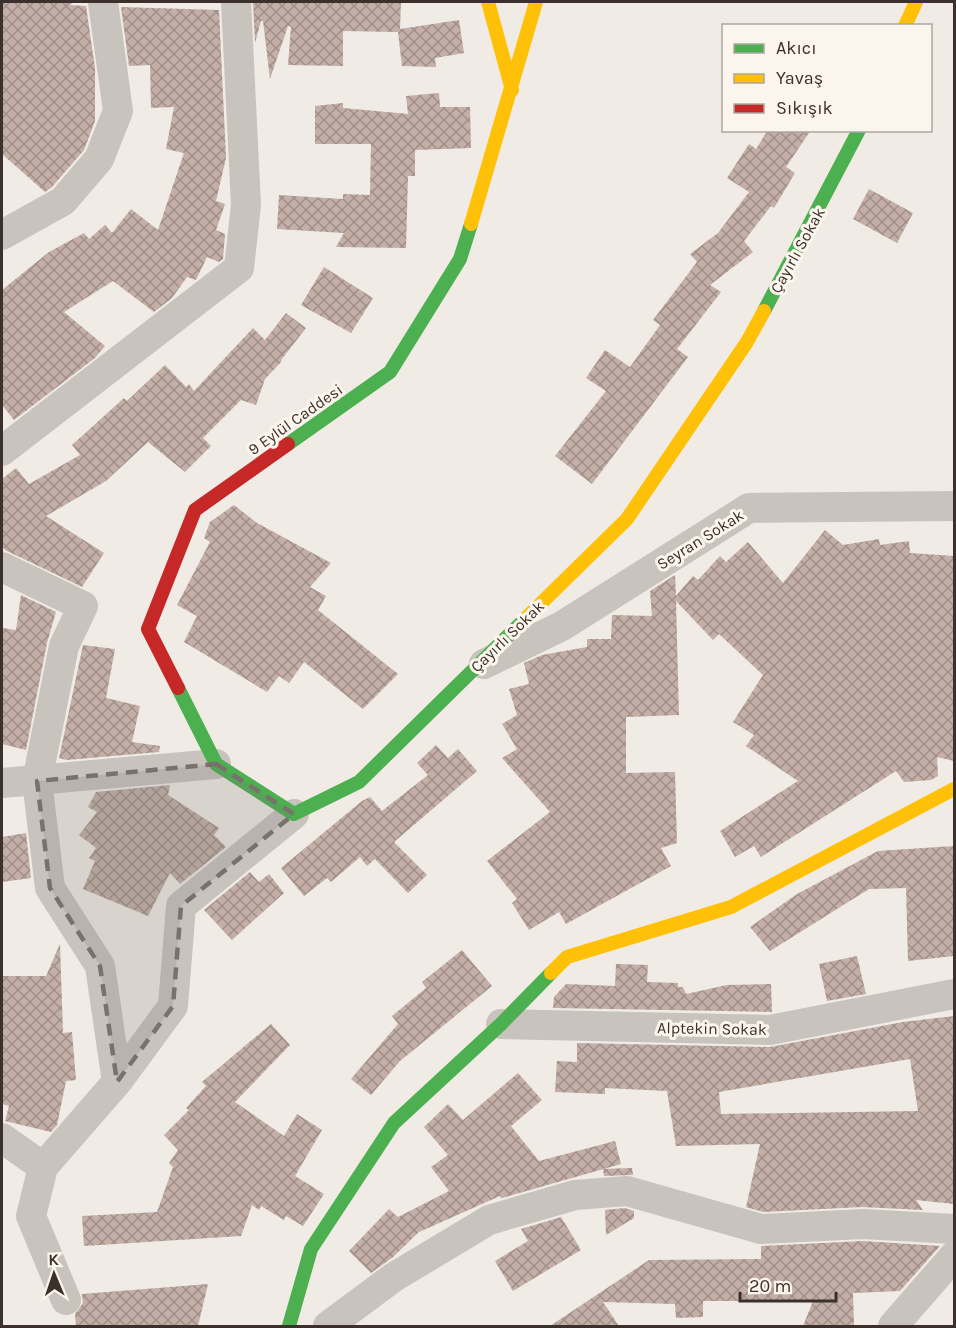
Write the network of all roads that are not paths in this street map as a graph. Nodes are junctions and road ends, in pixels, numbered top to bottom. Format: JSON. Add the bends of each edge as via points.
{"nodes":[{"id":1,"x":103,"y":2,"type":"edge"},
{"id":2,"x":236,"y":2,"type":"edge"},
{"id":3,"x":488,"y":2,"type":"edge"},
{"id":4,"x":536,"y":2,"type":"edge"},
{"id":5,"x":916,"y":2,"type":"edge"},
{"id":6,"x":906,"y":24,"type":"edge"},
{"id":7,"x":512,"y":91,"type":"junction"},
{"id":8,"x":858,"y":132,"type":"edge"},
{"id":9,"x":2,"y":235,"type":"edge"},
{"id":10,"x":2,"y":451,"type":"edge"},
{"id":11,"x":954,"y":506,"type":"edge"},
{"id":12,"x":2,"y":567,"type":"edge"},
{"id":13,"x":471,"y":670,"type":"junction"},
{"id":14,"x":216,"y":764,"type":"junction"},
{"id":15,"x":37,"y":781,"type":"junction"},
{"id":16,"x":2,"y":783,"type":"edge"},
{"id":17,"x":954,"y":789,"type":"edge"},
{"id":18,"x":294,"y":814,"type":"junction"},
{"id":19,"x":954,"y":994,"type":"edge"},
{"id":20,"x":501,"y":1024,"type":"junction"},
{"id":21,"x":117,"y":1082,"type":"junction"},
{"id":22,"x":2,"y":1138,"type":"edge"},
{"id":23,"x":44,"y":1167,"type":"junction"},
{"id":24,"x":954,"y":1229,"type":"edge"},
{"id":25,"x":954,"y":1256,"type":"edge"},
{"id":26,"x":66,"y":1300,"type":"dead end"},
{"id":27,"x":289,"y":1326,"type":"edge"},
{"id":28,"x":328,"y":1326,"type":"edge"},
{"id":29,"x":893,"y":1326,"type":"edge"}],
"edges":[{"from":1,"to":9,"type":"street","via":[[118,111],[99,159],[63,201]]},
{"from":2,"to":10,"type":"street","via":[[246,205],[239,268]]},
{"from":3,"to":7,"type":"street"},
{"from":4,"to":7,"type":"street","name":"9 Eylül Caddesi"},
{"from":5,"to":6,"type":"street"},
{"from":7,"to":14,"type":"street","name":"9 Eylül Caddesi","via":[[460,259],[390,372],[195,510],[148,629]]},
{"from":8,"to":13,"type":"street","name":"Çayırlı Sokak","via":[[747,342],[627,519]]},
{"from":11,"to":13,"type":"street","name":"Seyran Sokak","via":[[749,508],[562,626]]},
{"from":12,"to":15,"type":"street","via":[[83,606],[63,646]]},
{"from":13,"to":18,"type":"street","name":"Çayırlı Sokak","via":[[359,782]]},
{"from":14,"to":15,"type":"street"},
{"from":14,"to":18,"type":"street"},
{"from":15,"to":16,"type":"street"},
{"from":15,"to":21,"type":"street","via":[[50,888],[100,966]]},
{"from":17,"to":20,"type":"street","via":[[731,907],[567,957]]},
{"from":18,"to":21,"type":"street","name":"Çayırlı Sokak","via":[[182,906],[173,1006]]},
{"from":19,"to":20,"type":"street","name":"Alptekin Sokak","via":[[770,1030]]},
{"from":20,"to":27,"type":"street","via":[[394,1123],[311,1249]]},
{"from":21,"to":23,"type":"street","name":"Çayırlı Sokak"},
{"from":22,"to":23,"type":"street"},
{"from":23,"to":26,"type":"street","via":[[31,1216]]},
{"from":24,"to":28,"type":"street","via":[[862,1224],[761,1228],[627,1191],[575,1195],[489,1220],[394,1277]]},
{"from":25,"to":29,"type":"street"}]}
